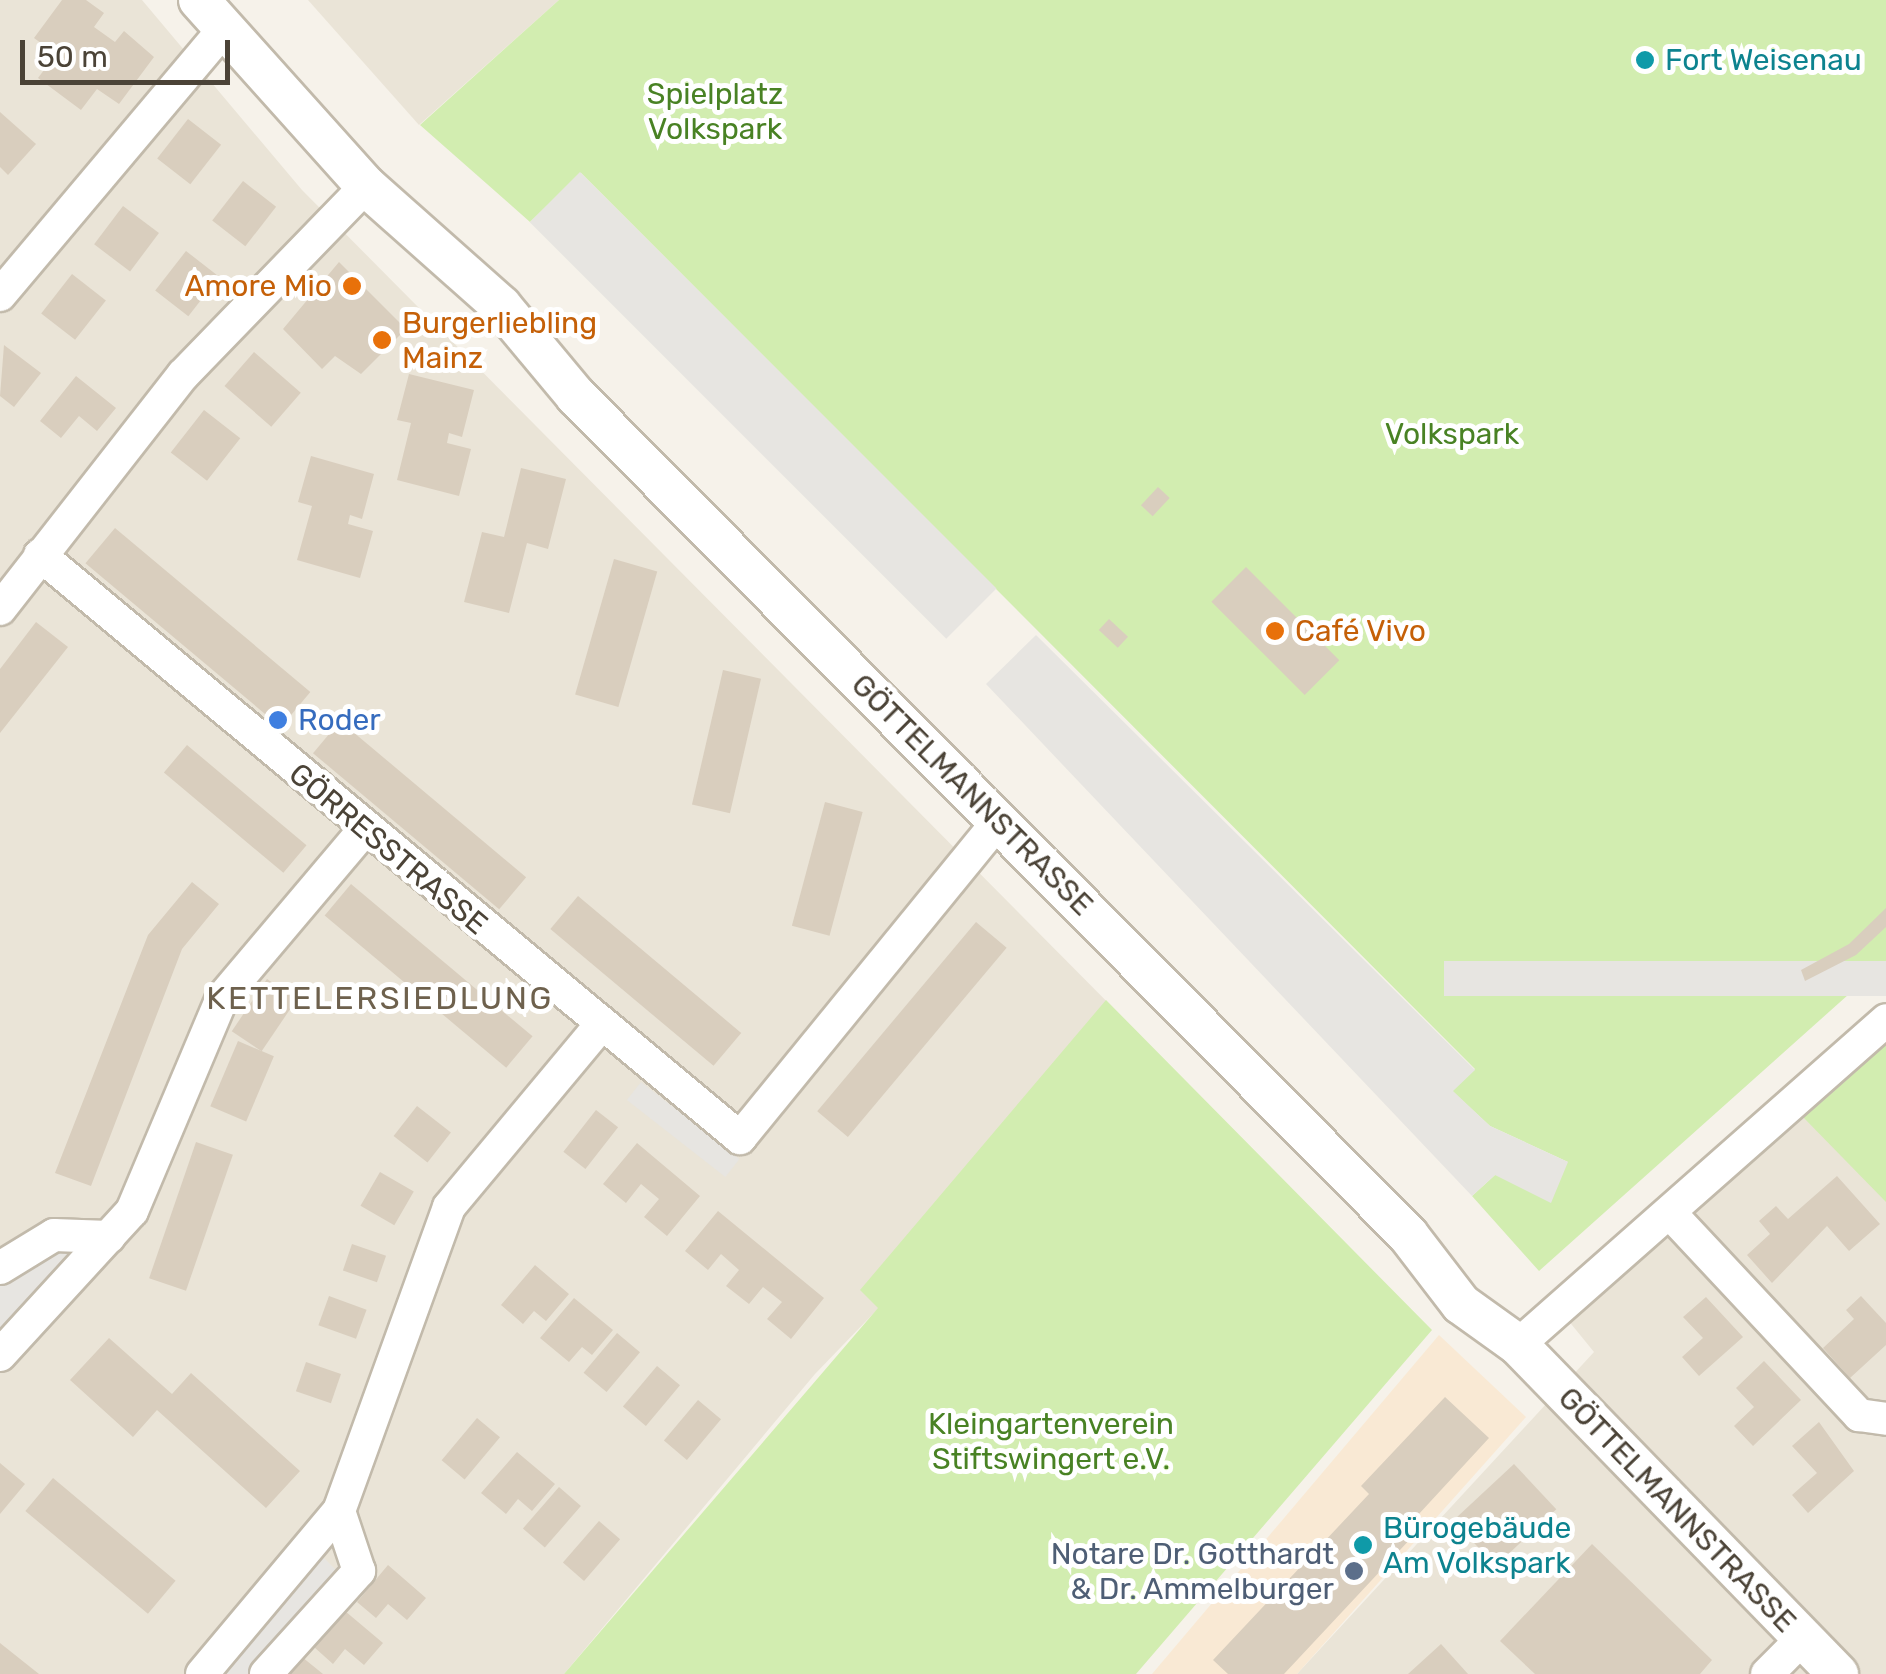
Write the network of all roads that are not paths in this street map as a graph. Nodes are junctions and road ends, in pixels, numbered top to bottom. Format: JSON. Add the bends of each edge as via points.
{"nodes":[{"id":1,"x":210,"y":15,"type":"edge"},
{"id":2,"x":366,"y":186,"type":"junction"},
{"id":3,"x":0,"y":296,"type":"edge"},
{"id":4,"x":40,"y":555,"type":"junction"},
{"id":5,"x":0,"y":609,"type":"edge"},
{"id":6,"x":999,"y":820,"type":"junction"},
{"id":7,"x":364,"y":830,"type":"junction"},
{"id":8,"x":1886,"y":1020,"type":"edge"},
{"id":9,"x":600,"y":1026,"type":"junction"},
{"id":10,"x":1670,"y":1213,"type":"junction"},
{"id":11,"x":108,"y":1237,"type":"junction"},
{"id":12,"x":0,"y":1268,"type":"edge"},
{"id":13,"x":1518,"y":1345,"type":"junction"},
{"id":14,"x":0,"y":1355,"type":"edge"},
{"id":15,"x":1886,"y":1419,"type":"edge"},
{"id":16,"x":339,"y":1511,"type":"junction"},
{"id":17,"x":1803,"y":1638,"type":"junction"},
{"id":18,"x":202,"y":1674,"type":"edge"},
{"id":19,"x":266,"y":1674,"type":"edge"},
{"id":20,"x":1767,"y":1674,"type":"edge"},
{"id":21,"x":1838,"y":1674,"type":"edge"}],
"edges":[{"from":1,"to":2,"type":"street","name":"GÖTTELMANNSTRASSE"},
{"from":1,"to":3,"type":"street"},
{"from":2,"to":4,"type":"street","via":[[183,374]]},
{"from":2,"to":6,"type":"street","name":"GÖTTELMANNSTRASSE","via":[[427,247],[501,306],[537,355]]},
{"from":4,"to":5,"type":"street"},
{"from":4,"to":7,"type":"street","name":"GÖRRESSTRASSE"},
{"from":6,"to":9,"type":"street","name":"GÖRRESSTRASSE","via":[[740,1138]]},
{"from":6,"to":13,"type":"street","name":"GÖTTELMANNSTRASSE","via":[[1408,1235],[1478,1288]]},
{"from":7,"to":9,"type":"street","name":"GÖRRESSTRASSE"},
{"from":7,"to":11,"type":"street","via":[[222,998],[148,1187]]},
{"from":8,"to":10,"type":"street"},
{"from":9,"to":16,"type":"street","via":[[449,1207]]},
{"from":10,"to":13,"type":"street"},
{"from":10,"to":15,"type":"street","via":[[1859,1414]]},
{"from":11,"to":12,"type":"street","via":[[54,1235]]},
{"from":11,"to":14,"type":"street"},
{"from":13,"to":17,"type":"street","name":"GÖTTELMANNSTRASSE"},
{"from":16,"to":18,"type":"street"},
{"from":16,"to":19,"type":"street","via":[[359,1571]]},
{"from":17,"to":20,"type":"street"},
{"from":17,"to":21,"type":"street","name":"GÖTTELMANNSTRASSE"}]}
